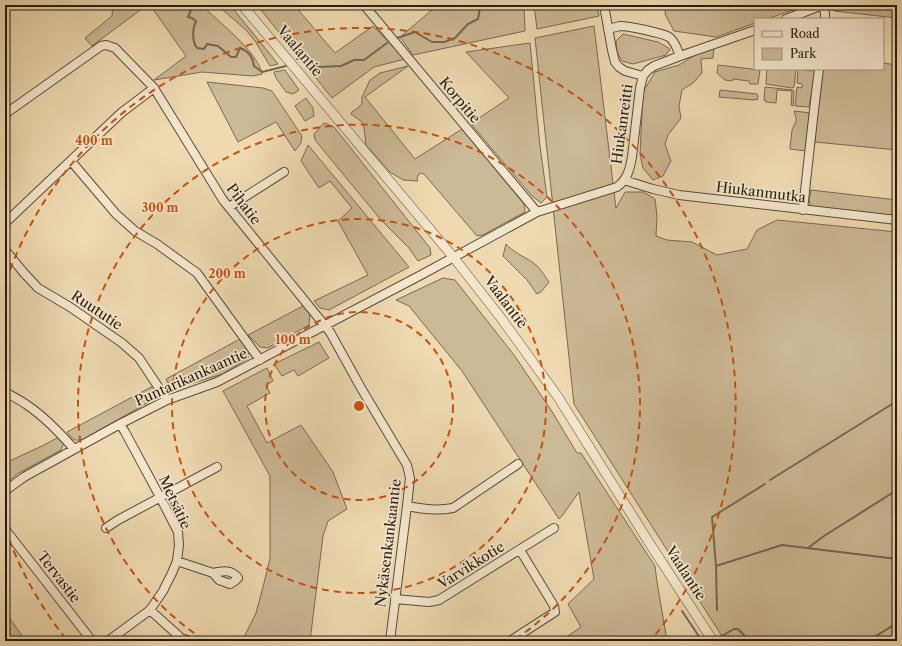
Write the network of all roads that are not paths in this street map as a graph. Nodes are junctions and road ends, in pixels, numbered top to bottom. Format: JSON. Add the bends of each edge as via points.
{"nodes":[{"id":1,"x":242,"y":5,"type":"edge"},
{"id":2,"x":364,"y":5,"type":"edge"},
{"id":3,"x":604,"y":5,"type":"edge"},
{"id":4,"x":824,"y":5,"type":"edge"},
{"id":5,"x":789,"y":18,"type":"edge"},
{"id":6,"x":825,"y":18,"type":"edge"},
{"id":7,"x":608,"y":29,"type":"junction"},
{"id":8,"x":754,"y":30,"type":"edge"},
{"id":9,"x":680,"y":56,"type":"junction"},
{"id":10,"x":819,"y":70,"type":"edge"},
{"id":11,"x":643,"y":76,"type":"junction"},
{"id":12,"x":154,"y":88,"type":"junction"},
{"id":13,"x":5,"y":114,"type":"edge"},
{"id":14,"x":71,"y":161,"type":"junction"},
{"id":15,"x":284,"y":172,"type":"dead end"},
{"id":16,"x":624,"y":180,"type":"junction"},
{"id":17,"x":229,"y":207,"type":"junction"},
{"id":18,"x":804,"y":210,"type":"junction"},
{"id":19,"x":537,"y":212,"type":"junction"},
{"id":20,"x":897,"y":220,"type":"edge"},
{"id":21,"x":5,"y":223,"type":"edge"},
{"id":22,"x":5,"y":250,"type":"edge"},
{"id":23,"x":454,"y":258,"type":"junction"},
{"id":24,"x":326,"y":326,"type":"junction"},
{"id":25,"x":260,"y":360,"type":"junction"},
{"id":26,"x":5,"y":392,"type":"edge"},
{"id":27,"x":167,"y":400,"type":"junction"},
{"id":28,"x":120,"y":424,"type":"junction"},
{"id":29,"x":74,"y":449,"type":"junction"},
{"id":30,"x":518,"y":464,"type":"dead end"},
{"id":31,"x":217,"y":467,"type":"dead end"},
{"id":32,"x":5,"y":491,"type":"edge"},
{"id":33,"x":160,"y":497,"type":"junction"},
{"id":34,"x":408,"y":506,"type":"junction"},
{"id":35,"x":106,"y":528,"type":"dead end"},
{"id":36,"x":554,"y":528,"type":"dead end"},
{"id":37,"x":5,"y":529,"type":"edge"},
{"id":38,"x":520,"y":550,"type":"junction"},
{"id":39,"x":177,"y":561,"type":"junction"},
{"id":40,"x":213,"y":573,"type":"dead end"},
{"id":41,"x":395,"y":598,"type":"junction"},
{"id":42,"x":150,"y":610,"type":"junction"},
{"id":43,"x":182,"y":640,"type":"edge"},
{"id":44,"x":515,"y":640,"type":"edge"},
{"id":45,"x":92,"y":641,"type":"edge"},
{"id":46,"x":108,"y":641,"type":"edge"},
{"id":47,"x":190,"y":641,"type":"edge"},
{"id":48,"x":390,"y":641,"type":"edge"},
{"id":49,"x":713,"y":641,"type":"edge"}],
"edges":[{"from":1,"to":23,"type":"street","name":"Vaalantie"},
{"from":2,"to":19,"type":"street","name":"Korpitie"},
{"from":3,"to":7,"type":"street"},
{"from":4,"to":5,"type":"street"},
{"from":4,"to":6,"type":"street"},
{"from":7,"to":9,"type":"street","via":[[628,26],[662,34],[674,42]]},
{"from":7,"to":11,"type":"street","via":[[615,62],[625,70]]},
{"from":8,"to":9,"type":"street","name":"Hiukanreitti"},
{"from":9,"to":11,"type":"street","name":"Hiukanreitti","via":[[654,66]]},
{"from":10,"to":18,"type":"street"},
{"from":11,"to":16,"type":"street","name":"Hiukanreitti","via":[[632,157]]},
{"from":12,"to":13,"type":"street","name":"Pihatie","via":[[115,48],[106,45]]},
{"from":12,"to":14,"type":"street","via":[[121,113]]},
{"from":12,"to":17,"type":"street","name":"Pihatie"},
{"from":14,"to":21,"type":"street"},
{"from":14,"to":25,"type":"street","via":[[125,223],[197,273]]},
{"from":15,"to":17,"type":"street"},
{"from":16,"to":18,"type":"street","name":"Hiukanmutka","via":[[653,190],[679,195]]},
{"from":16,"to":19,"type":"street","name":"Hiukanreitti","via":[[612,189]]},
{"from":17,"to":24,"type":"street","name":"Pihatie"},
{"from":18,"to":20,"type":"street","name":"Hiukanmutka"},
{"from":19,"to":23,"type":"street","name":"Hiukanreitti"},
{"from":22,"to":27,"type":"street","name":"Ruututie","via":[[38,288],[122,343],[139,358]]},
{"from":23,"to":24,"type":"street","name":"Puntarikankaantie"},
{"from":23,"to":49,"type":"street","name":"Vaalantie","via":[[558,397]]},
{"from":24,"to":25,"type":"street","name":"Puntarikankaantie"},
{"from":24,"to":34,"type":"street","name":"Nykäsenkankaantie","via":[[407,465],[410,478]]},
{"from":25,"to":27,"type":"street","name":"Puntarikankaantie","via":[[217,382]]},
{"from":26,"to":29,"type":"street","via":[[44,418]]},
{"from":27,"to":28,"type":"street","name":"Puntarikankaantie"},
{"from":28,"to":29,"type":"street","name":"Puntarikankaantie"},
{"from":28,"to":33,"type":"street","name":"Metsätie"},
{"from":29,"to":32,"type":"street","name":"Puntarikankaantie","via":[[24,477]]},
{"from":30,"to":34,"type":"street","via":[[453,508],[431,510]]},
{"from":31,"to":33,"type":"street"},
{"from":33,"to":35,"type":"street"},
{"from":33,"to":39,"type":"street","name":"Metsätie","via":[[178,532]]},
{"from":34,"to":41,"type":"street","name":"Nykäsenkankaantie"},
{"from":36,"to":38,"type":"street","name":"Varvikkotie"},
{"from":37,"to":45,"type":"street","name":"Tervastie"},
{"from":38,"to":41,"type":"street","name":"Varvikkotie","via":[[439,600],[429,602]]},
{"from":38,"to":44,"type":"street","via":[[554,606],[555,612]]},
{"from":39,"to":40,"type":"street"},
{"from":39,"to":42,"type":"street","name":"Metsätie","via":[[163,591]]},
{"from":41,"to":48,"type":"street","name":"Nykäsenkankaantie"},
{"from":42,"to":43,"type":"street"},
{"from":42,"to":46,"type":"street","name":"Metsätie"},
{"from":43,"to":47,"type":"street"}]}
